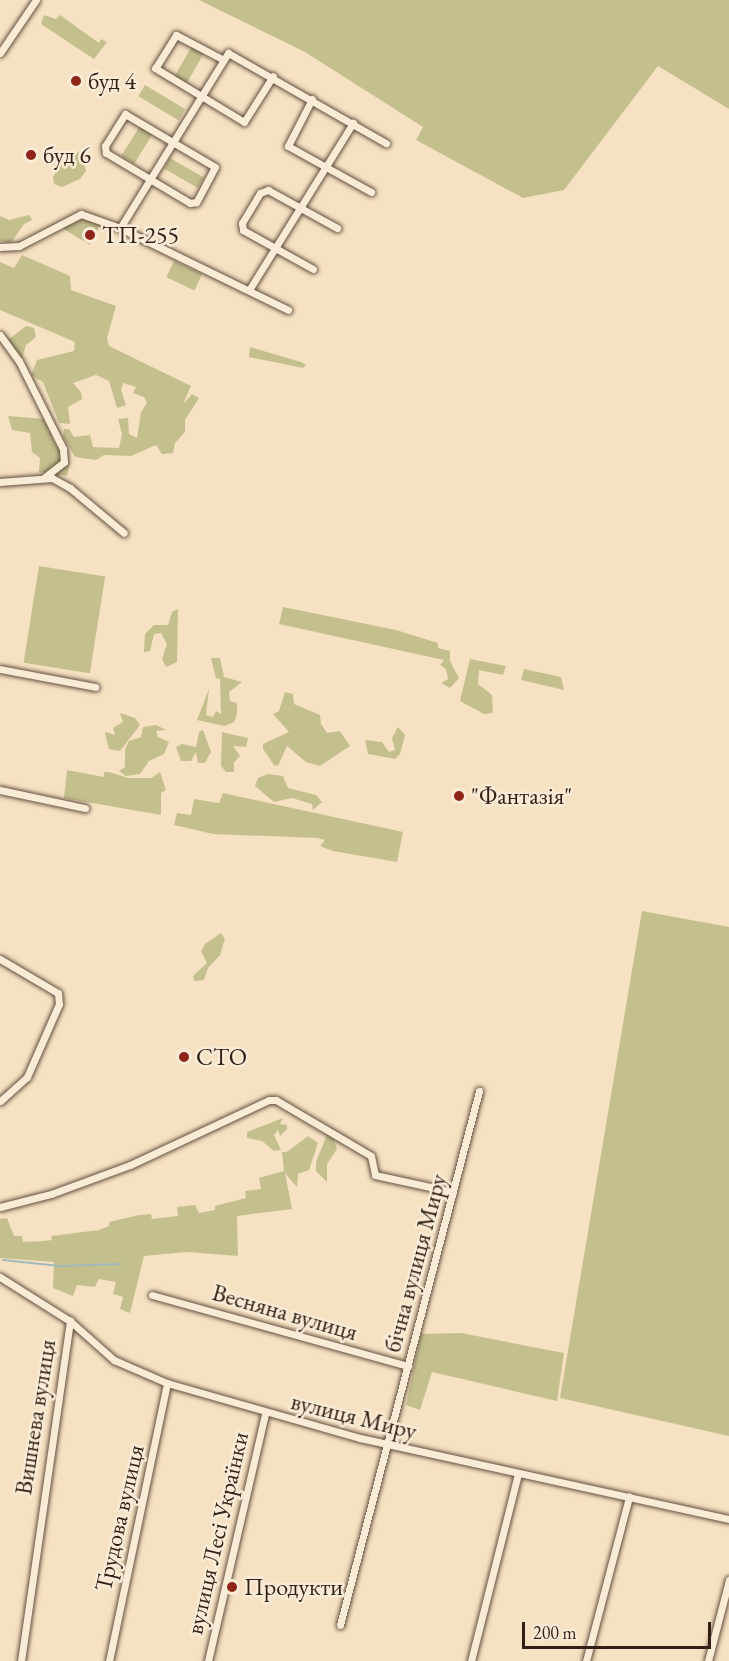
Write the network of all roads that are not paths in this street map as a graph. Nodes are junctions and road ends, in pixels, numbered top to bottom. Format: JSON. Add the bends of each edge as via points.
{"nodes":[{"id":1,"x":36,"y":0,"type":"edge"},
{"id":2,"x":0,"y":53,"type":"edge"},
{"id":3,"x":222,"y":59,"type":"junction"},
{"id":4,"x":273,"y":76,"type":"junction"},
{"id":5,"x":200,"y":96,"type":"junction"},
{"id":6,"x":312,"y":99,"type":"junction"},
{"id":7,"x":352,"y":123,"type":"junction"},
{"id":8,"x":173,"y":141,"type":"junction"},
{"id":9,"x":386,"y":143,"type":"dead end"},
{"id":10,"x":325,"y":168,"type":"junction"},
{"id":11,"x":150,"y":180,"type":"junction"},
{"id":12,"x":371,"y":192,"type":"dead end"},
{"id":13,"x":301,"y":207,"type":"junction"},
{"id":14,"x":120,"y":228,"type":"junction"},
{"id":15,"x":337,"y":228,"type":"dead end"},
{"id":16,"x":0,"y":246,"type":"edge"},
{"id":17,"x":275,"y":249,"type":"junction"},
{"id":18,"x":312,"y":270,"type":"dead end"},
{"id":19,"x":249,"y":291,"type":"junction"},
{"id":20,"x":288,"y":310,"type":"dead end"},
{"id":21,"x":0,"y":335,"type":"edge"},
{"id":22,"x":45,"y":477,"type":"junction"},
{"id":23,"x":0,"y":482,"type":"edge"},
{"id":24,"x":124,"y":533,"type":"dead end"},
{"id":25,"x":0,"y":669,"type":"edge"},
{"id":26,"x":95,"y":687,"type":"dead end"},
{"id":27,"x":0,"y":790,"type":"edge"},
{"id":28,"x":85,"y":808,"type":"dead end"},
{"id":29,"x":0,"y":959,"type":"edge"},
{"id":30,"x":479,"y":1091,"type":"dead end"},
{"id":31,"x":0,"y":1101,"type":"edge"},
{"id":32,"x":453,"y":1192,"type":"junction"},
{"id":33,"x":0,"y":1207,"type":"edge"},
{"id":34,"x":0,"y":1277,"type":"edge"},
{"id":35,"x":152,"y":1295,"type":"dead end"},
{"id":36,"x":70,"y":1321,"type":"junction"},
{"id":37,"x":408,"y":1366,"type":"junction"},
{"id":38,"x":167,"y":1383,"type":"junction"},
{"id":39,"x":265,"y":1414,"type":"junction"},
{"id":40,"x":387,"y":1444,"type":"junction"},
{"id":41,"x":518,"y":1474,"type":"junction"},
{"id":42,"x":629,"y":1497,"type":"junction"},
{"id":43,"x":729,"y":1519,"type":"edge"},
{"id":44,"x":729,"y":1580,"type":"edge"},
{"id":45,"x":340,"y":1625,"type":"dead end"},
{"id":46,"x":21,"y":1661,"type":"edge"},
{"id":47,"x":109,"y":1661,"type":"edge"},
{"id":48,"x":208,"y":1661,"type":"edge"},
{"id":49,"x":471,"y":1661,"type":"edge"},
{"id":50,"x":586,"y":1661,"type":"edge"},
{"id":51,"x":708,"y":1661,"type":"edge"}],
"edges":[{"from":1,"to":2,"type":"street"},
{"from":3,"to":4,"type":"street","via":[[228,53],[234,54]]},
{"from":3,"to":5,"type":"street"},
{"from":3,"to":5,"type":"street","via":[[179,35],[157,64],[157,70]]},
{"from":4,"to":5,"type":"street","via":[[244,122]]},
{"from":4,"to":6,"type":"street"},
{"from":5,"to":8,"type":"street"},
{"from":6,"to":7,"type":"street"},
{"from":6,"to":10,"type":"street","via":[[287,145]]},
{"from":7,"to":9,"type":"street"},
{"from":7,"to":10,"type":"street"},
{"from":8,"to":11,"type":"street"},
{"from":8,"to":11,"type":"street","via":[[215,167],[198,200],[190,203]]},
{"from":8,"to":11,"type":"street","via":[[130,116],[123,116],[104,150]]},
{"from":10,"to":12,"type":"street"},
{"from":10,"to":13,"type":"street"},
{"from":11,"to":14,"type":"street"},
{"from":13,"to":15,"type":"street"},
{"from":13,"to":17,"type":"street"},
{"from":13,"to":17,"type":"street","via":[[272,191],[260,193],[241,226]]},
{"from":14,"to":16,"type":"street","via":[[76,214],[19,246]]},
{"from":14,"to":19,"type":"street"},
{"from":17,"to":18,"type":"street"},
{"from":17,"to":19,"type":"street"},
{"from":19,"to":20,"type":"street"},
{"from":21,"to":22,"type":"street","via":[[19,361],[63,449],[64,462]]},
{"from":22,"to":23,"type":"street"},
{"from":22,"to":24,"type":"street","via":[[70,488]]},
{"from":25,"to":26,"type":"street"},
{"from":27,"to":28,"type":"street"},
{"from":29,"to":31,"type":"street","via":[[58,993],[55,1014],[27,1077]]},
{"from":30,"to":32,"type":"street","name":"бічна вулиця Миру"},
{"from":32,"to":33,"type":"street","via":[[375,1175],[371,1155],[276,1100],[269,1100],[130,1165],[51,1194]]},
{"from":32,"to":37,"type":"street","name":"бічна вулиця Миру"},
{"from":34,"to":36,"type":"street","name":"вулиця Миру"},
{"from":35,"to":37,"type":"street","name":"Весняна вулиця"},
{"from":36,"to":38,"type":"street","name":"вулиця Миру","via":[[114,1360]]},
{"from":36,"to":46,"type":"street","name":"Вишнева вулиця"},
{"from":37,"to":40,"type":"street","name":"бічна вулиця Миру"},
{"from":38,"to":39,"type":"street","name":"вулиця Миру"},
{"from":38,"to":47,"type":"street","name":"Трудова вулиця"},
{"from":39,"to":40,"type":"street","name":"вулиця Миру"},
{"from":39,"to":48,"type":"street","name":"вулиця Лесі Українки"},
{"from":40,"to":41,"type":"street","name":"вулиця Миру"},
{"from":40,"to":45,"type":"street","name":"бічна вулиця Миру"},
{"from":41,"to":42,"type":"street","name":"вулиця Миру"},
{"from":41,"to":49,"type":"street"},
{"from":42,"to":43,"type":"street","name":"вулиця Миру"},
{"from":42,"to":50,"type":"street"},
{"from":44,"to":51,"type":"street"}]}
